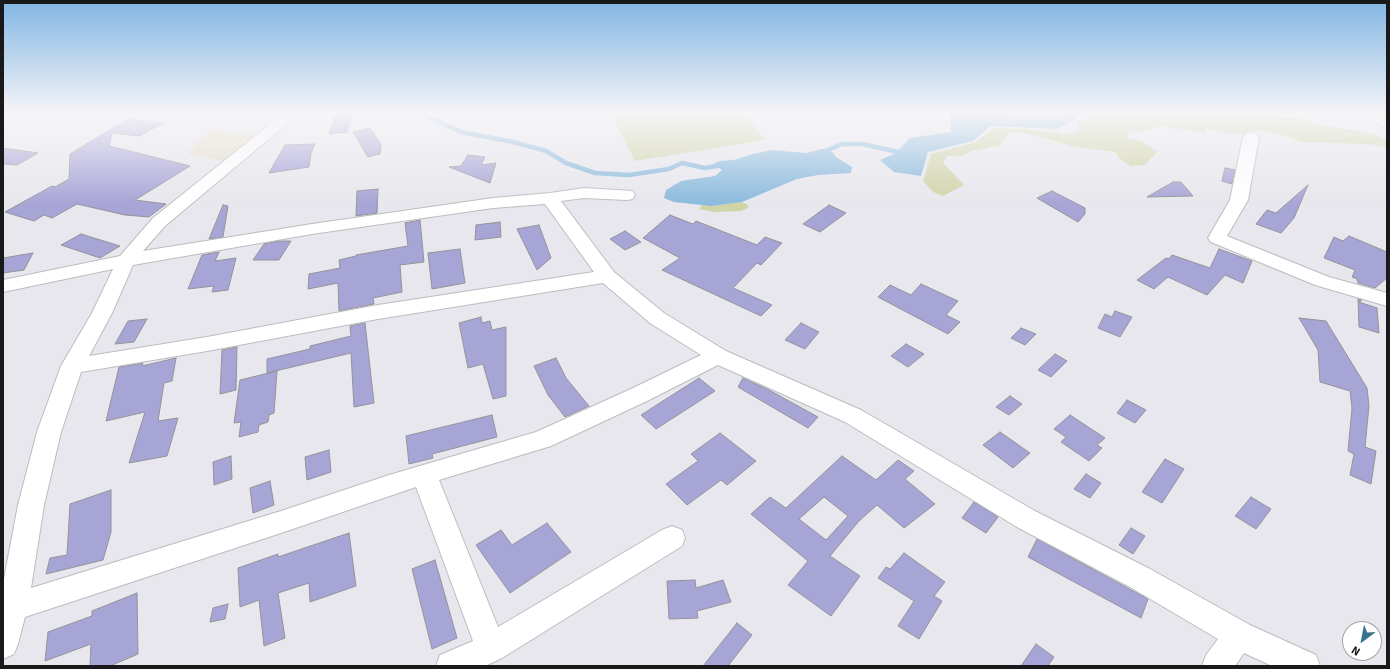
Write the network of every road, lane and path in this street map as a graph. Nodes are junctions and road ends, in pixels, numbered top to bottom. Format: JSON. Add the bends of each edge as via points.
{"nodes":[{"id":1,"x":256,"y":143,"type":"edge"},
{"id":2,"x":1250,"y":143,"type":"edge"},
{"id":3,"x":627,"y":195,"type":"dead end"},
{"id":4,"x":550,"y":198,"type":"junction"},
{"id":5,"x":126,"y":260,"type":"junction"},
{"id":6,"x":607,"y":276,"type":"junction"},
{"id":7,"x":3,"y":286,"type":"edge"},
{"id":8,"x":1387,"y":300,"type":"edge"},
{"id":9,"x":718,"y":356,"type":"junction"},
{"id":10,"x":72,"y":366,"type":"junction"},
{"id":11,"x":424,"y":475,"type":"junction"},
{"id":12,"x":672,"y":538,"type":"dead end"},
{"id":13,"x":8,"y":608,"type":"edge"},
{"id":14,"x":1239,"y":635,"type":"junction"},
{"id":15,"x":3,"y":644,"type":"edge"},
{"id":16,"x":491,"y":648,"type":"junction"},
{"id":17,"x":451,"y":666,"type":"edge"},
{"id":18,"x":1217,"y":666,"type":"edge"},
{"id":19,"x":1305,"y":666,"type":"edge"}],
"edges":[{"from":1,"to":5,"type":"street","via":[[159,222]]},
{"from":2,"to":8,"type":"street","via":[[1239,200],[1217,238],[1322,281]]},
{"from":3,"to":4,"type":"street","via":[[584,193]]},
{"from":4,"to":5,"type":"street","via":[[493,203],[312,229]]},
{"from":4,"to":6,"type":"street"},
{"from":5,"to":7,"type":"street"},
{"from":5,"to":10,"type":"street","via":[[102,313]]},
{"from":6,"to":9,"type":"street","via":[[657,318]]},
{"from":6,"to":10,"type":"street","via":[[378,312]]},
{"from":9,"to":11,"type":"street","via":[[543,439]]},
{"from":9,"to":14,"type":"street","via":[[852,416],[1026,519],[1140,578]]},
{"from":10,"to":13,"type":"street","via":[[49,432]]},
{"from":11,"to":13,"type":"street"},
{"from":11,"to":16,"type":"street"},
{"from":12,"to":16,"type":"street"},
{"from":13,"to":15,"type":"street"},
{"from":14,"to":18,"type":"street"},
{"from":14,"to":19,"type":"street"},
{"from":16,"to":17,"type":"street"}]}
